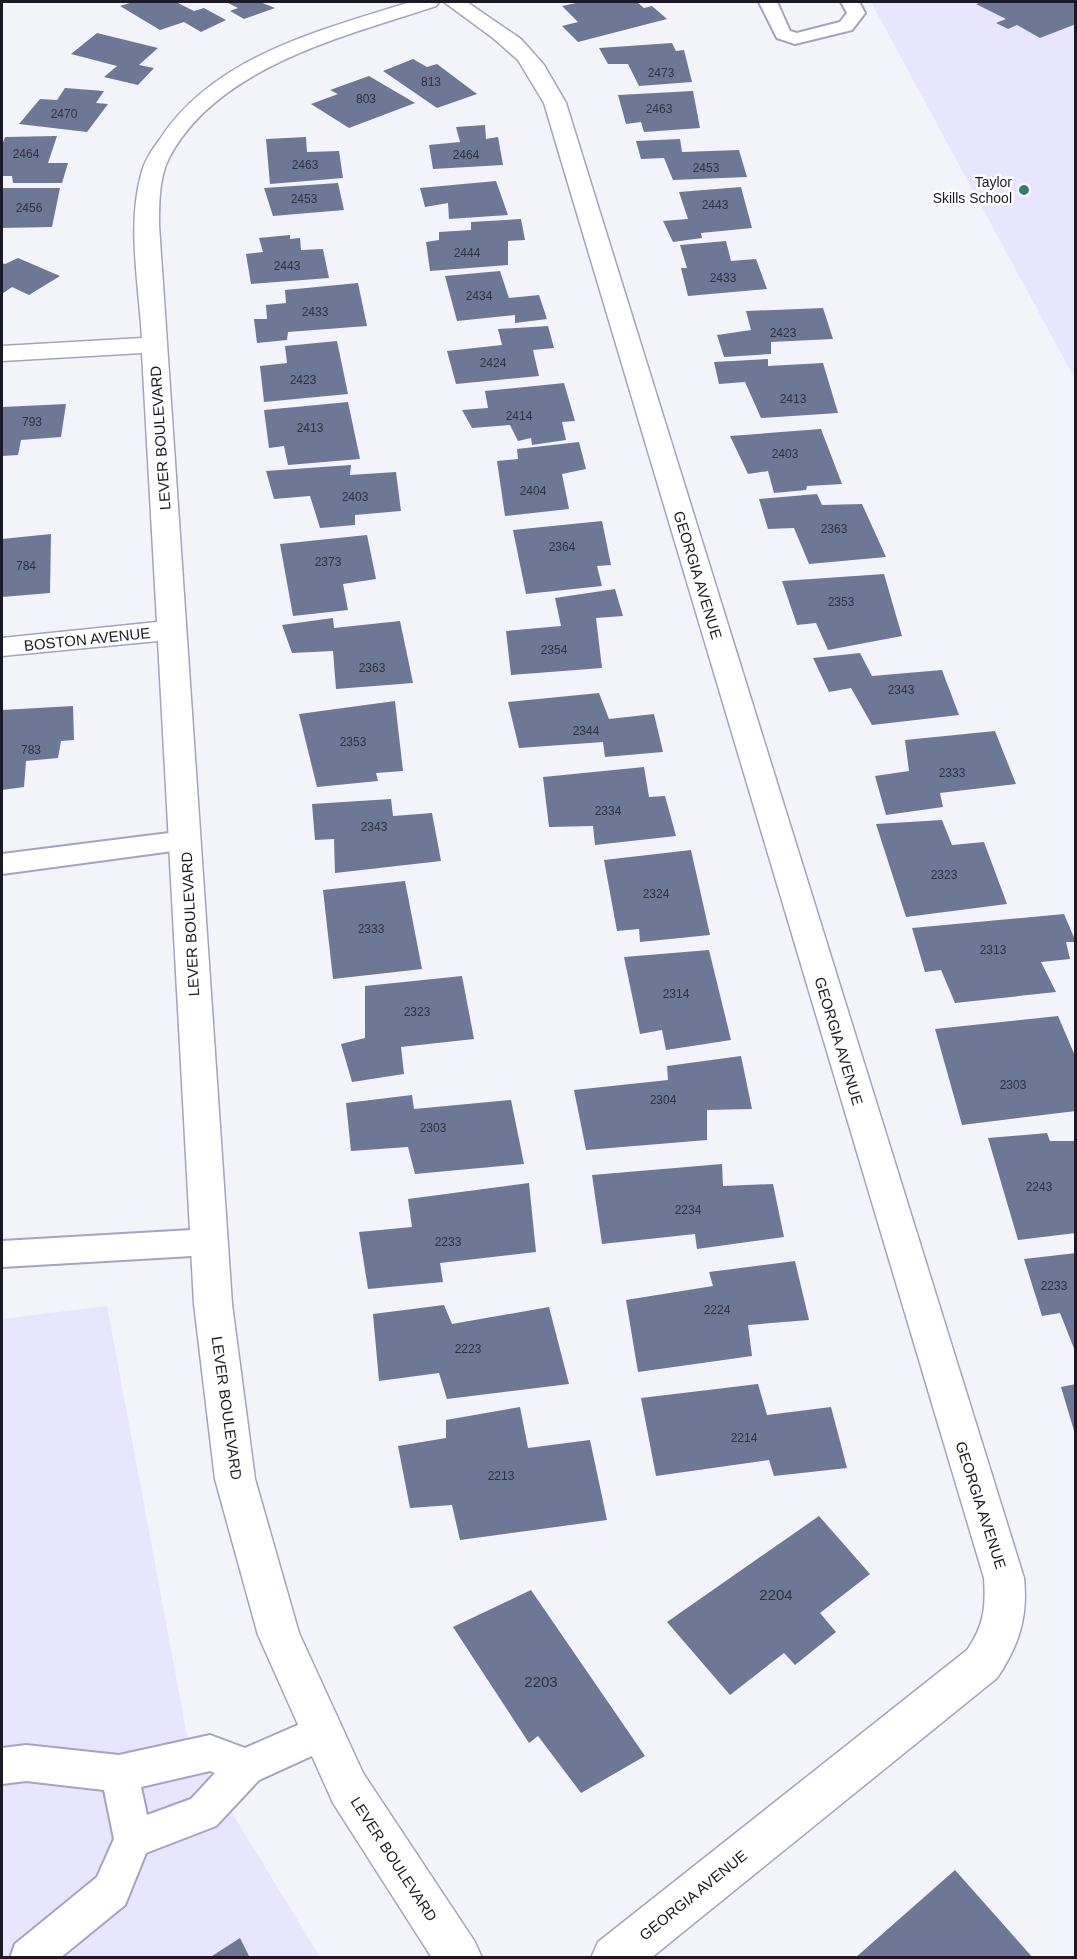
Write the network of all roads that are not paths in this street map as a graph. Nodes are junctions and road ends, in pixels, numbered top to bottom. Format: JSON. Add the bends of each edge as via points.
{"nodes":[{"id":1,"x":429,"y":2,"type":"edge"},
{"id":2,"x":454,"y":2,"type":"edge"},
{"id":3,"x":768,"y":2,"type":"edge"},
{"id":4,"x":850,"y":2,"type":"edge"},
{"id":5,"x":154,"y":345,"type":"junction"},
{"id":6,"x":2,"y":353,"type":"edge"},
{"id":7,"x":173,"y":630,"type":"junction"},
{"id":8,"x":2,"y":647,"type":"edge"},
{"id":9,"x":185,"y":841,"type":"junction"},
{"id":10,"x":2,"y":864,"type":"edge"},
{"id":11,"x":209,"y":1242,"type":"junction"},
{"id":12,"x":2,"y":1254,"type":"edge"},
{"id":13,"x":323,"y":1732,"type":"junction"},
{"id":14,"x":2,"y":1766,"type":"edge"},
{"id":15,"x":246,"y":1767,"type":"junction"},
{"id":16,"x":120,"y":1773,"type":"junction"},
{"id":17,"x":133,"y":1839,"type":"junction"},
{"id":18,"x":29,"y":1958,"type":"edge"},
{"id":19,"x":459,"y":1958,"type":"edge"},
{"id":20,"x":614,"y":1958,"type":"edge"}],
"edges":[{"from":1,"to":5,"type":"street","name":"LEVER BOULEVARD","via":[[317,40],[248,70],[222,87],[178,127],[158,158],[148,188]]},
{"from":2,"to":20,"type":"street","name":"GEORGIA AVENUE","via":[[529,58],[544,77],[555,103],[975,1489],[1005,1574],[1008,1617],[994,1650],[982,1664]]},
{"from":3,"to":4,"type":"lane","via":[[783,34],[795,39],[846,26],[856,13]]},
{"from":5,"to":6,"type":"street"},
{"from":5,"to":7,"type":"street","name":"LEVER BOULEVARD"},
{"from":7,"to":8,"type":"street","name":"BOSTON AVENUE"},
{"from":7,"to":9,"type":"street","name":"LEVER BOULEVARD"},
{"from":9,"to":10,"type":"lane"},
{"from":9,"to":11,"type":"street","name":"LEVER BOULEVARD"},
{"from":11,"to":12,"type":"lane"},
{"from":11,"to":13,"type":"street","name":"LEVER BOULEVARD","via":[[235,1479],[279,1635]]},
{"from":13,"to":15,"type":"lane"},
{"from":13,"to":19,"type":"street","name":"LEVER BOULEVARD","via":[[348,1788]]},
{"from":14,"to":16,"type":"lane","via":[[26,1763]]},
{"from":15,"to":16,"type":"lane","via":[[210,1753]]},
{"from":15,"to":17,"type":"lane","via":[[202,1813]]},
{"from":16,"to":17,"type":"lane"},
{"from":17,"to":18,"type":"lane","via":[[111,1891]]}]}
